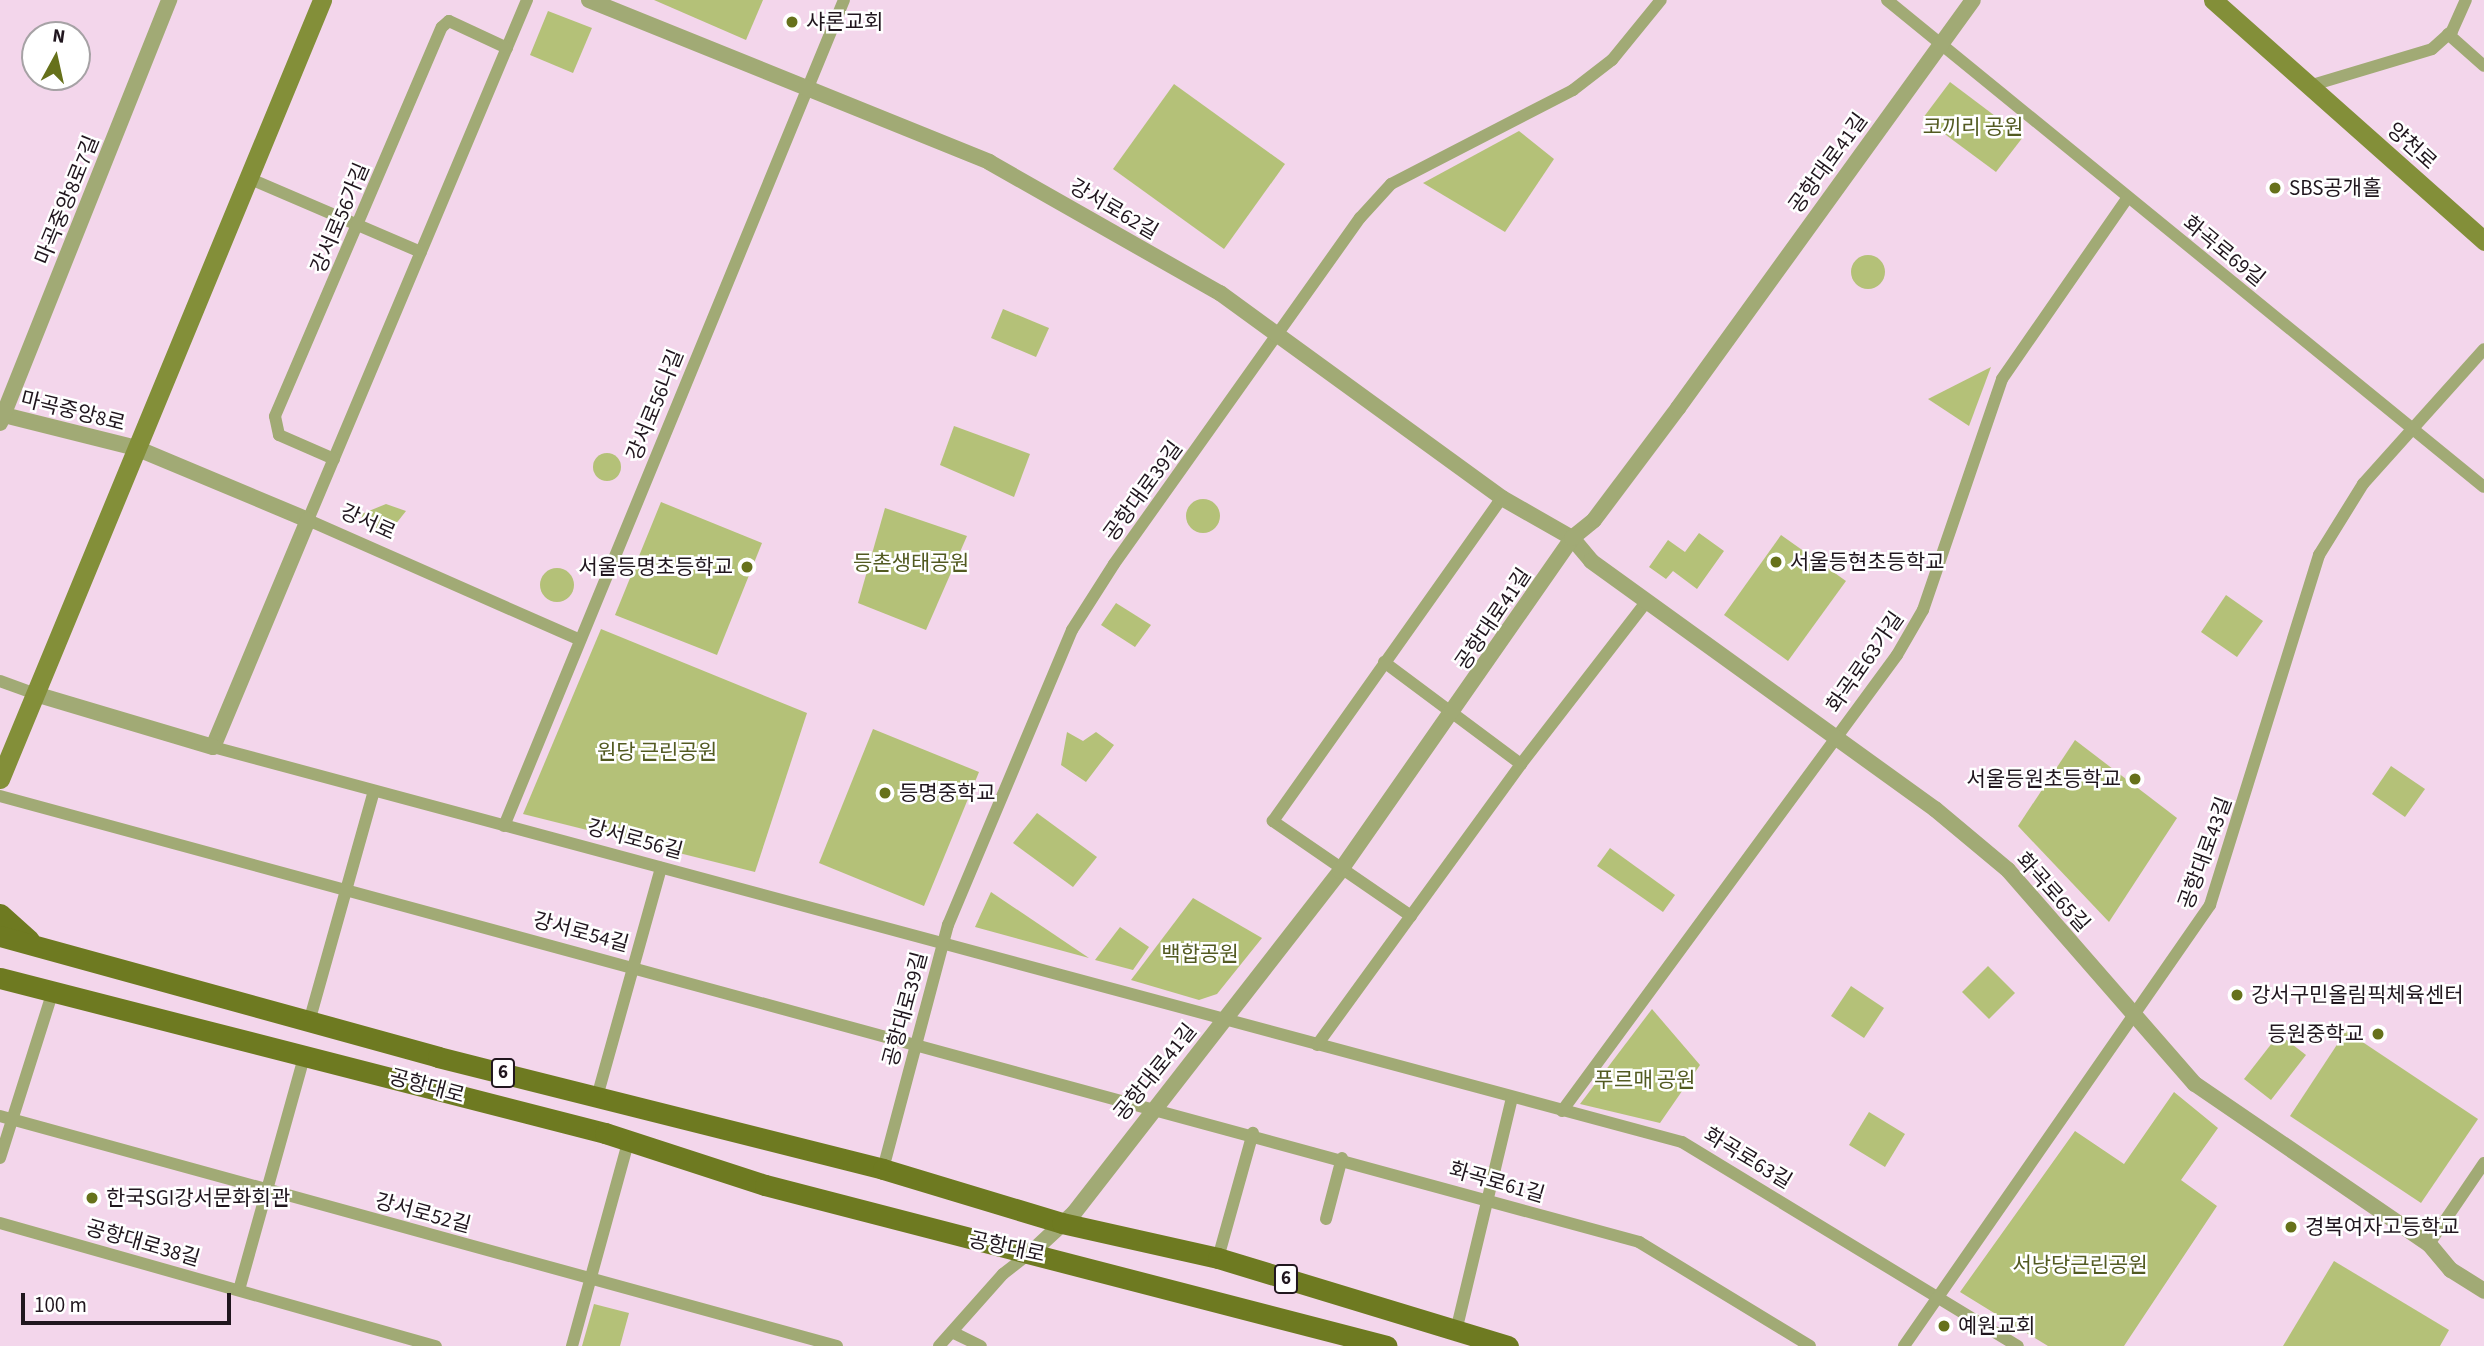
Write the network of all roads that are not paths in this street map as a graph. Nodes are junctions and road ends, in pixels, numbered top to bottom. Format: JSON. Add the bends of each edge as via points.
{"nodes":[{"id":1,"x":169,"y":0,"type":"edge"},
{"id":2,"x":322,"y":0,"type":"edge"},
{"id":3,"x":527,"y":0,"type":"edge"},
{"id":4,"x":589,"y":0,"type":"edge"},
{"id":5,"x":844,"y":0,"type":"edge"},
{"id":6,"x":1661,"y":0,"type":"edge"},
{"id":7,"x":1887,"y":0,"type":"edge"},
{"id":8,"x":1973,"y":0,"type":"edge"},
{"id":9,"x":2213,"y":0,"type":"edge"},
{"id":10,"x":2466,"y":0,"type":"edge"},
{"id":11,"x":2448,"y":34,"type":"junction"},
{"id":12,"x":1940,"y":43,"type":"junction"},
{"id":13,"x":507,"y":48,"type":"junction"},
{"id":14,"x":2484,"y":66,"type":"edge"},
{"id":15,"x":2309,"y":86,"type":"junction"},
{"id":16,"x":805,"y":87,"type":"junction"},
{"id":17,"x":248,"y":178,"type":"junction"},
{"id":18,"x":2128,"y":197,"type":"junction"},
{"id":19,"x":361,"y":227,"type":"junction"},
{"id":20,"x":2484,"y":241,"type":"edge"},
{"id":21,"x":421,"y":253,"type":"junction"},
{"id":22,"x":1279,"y":336,"type":"junction"},
{"id":23,"x":2484,"y":349,"type":"edge"},
{"id":24,"x":1,"y":417,"type":"edge"},
{"id":25,"x":2410,"y":427,"type":"junction"},
{"id":26,"x":136,"y":449,"type":"junction"},
{"id":27,"x":334,"y":459,"type":"junction"},
{"id":28,"x":2484,"y":488,"type":"edge"},
{"id":29,"x":1502,"y":498,"type":"junction"},
{"id":30,"x":307,"y":520,"type":"junction"},
{"id":31,"x":1572,"y":538,"type":"junction"},
{"id":32,"x":1647,"y":601,"type":"junction"},
{"id":33,"x":580,"y":640,"type":"junction"},
{"id":34,"x":1384,"y":662,"type":"junction"},
{"id":35,"x":0,"y":681,"type":"edge"},
{"id":36,"x":36,"y":694,"type":"junction"},
{"id":37,"x":1453,"y":717,"type":"junction"},
{"id":38,"x":1835,"y":737,"type":"junction"},
{"id":39,"x":213,"y":747,"type":"junction"},
{"id":40,"x":1521,"y":764,"type":"junction"},
{"id":41,"x":0,"y":779,"type":"edge"},
{"id":42,"x":374,"y":791,"type":"junction"},
{"id":43,"x":0,"y":796,"type":"edge"},
{"id":44,"x":504,"y":826,"type":"junction"},
{"id":45,"x":661,"y":868,"type":"junction"},
{"id":46,"x":1340,"y":871,"type":"junction"},
{"id":47,"x":345,"y":889,"type":"junction"},
{"id":48,"x":0,"y":914,"type":"edge"},
{"id":49,"x":1411,"y":916,"type":"junction"},
{"id":50,"x":0,"y":936,"type":"edge"},
{"id":51,"x":943,"y":944,"type":"junction"},
{"id":52,"x":39,"y":948,"type":"junction"},
{"id":53,"x":633,"y":966,"type":"junction"},
{"id":54,"x":3,"y":981,"type":"edge"},
{"id":55,"x":52,"y":994,"type":"junction"},
{"id":56,"x":2134,"y":1016,"type":"junction"},
{"id":57,"x":309,"y":1021,"type":"junction"},
{"id":58,"x":1225,"y":1021,"type":"junction"},
{"id":59,"x":914,"y":1042,"type":"junction"},
{"id":60,"x":1317,"y":1045,"type":"junction"},
{"id":61,"x":305,"y":1054,"type":"junction"},
{"id":62,"x":597,"y":1097,"type":"junction"},
{"id":63,"x":1512,"y":1098,"type":"junction"},
{"id":64,"x":1152,"y":1105,"type":"junction"},
{"id":65,"x":1563,"y":1111,"type":"junction"},
{"id":66,"x":0,"y":1116,"type":"edge"},
{"id":67,"x":13,"y":1120,"type":"junction"},
{"id":68,"x":1252,"y":1133,"type":"junction"},
{"id":69,"x":628,"y":1142,"type":"junction"},
{"id":70,"x":0,"y":1158,"type":"edge"},
{"id":71,"x":1342,"y":1158,"type":"junction"},
{"id":72,"x":2484,"y":1163,"type":"edge"},
{"id":73,"x":884,"y":1169,"type":"junction"},
{"id":74,"x":267,"y":1190,"type":"junction"},
{"id":75,"x":1488,"y":1199,"type":"junction"},
{"id":76,"x":1326,"y":1219,"type":"dead end"},
{"id":77,"x":0,"y":1223,"type":"edge"},
{"id":78,"x":1062,"y":1223,"type":"junction"},
{"id":79,"x":2429,"y":1244,"type":"junction"},
{"id":80,"x":1033,"y":1251,"type":"junction"},
{"id":81,"x":1218,"y":1258,"type":"junction"},
{"id":82,"x":589,"y":1278,"type":"junction"},
{"id":83,"x":239,"y":1290,"type":"junction"},
{"id":84,"x":2484,"y":1291,"type":"edge"},
{"id":85,"x":1934,"y":1294,"type":"junction"},
{"id":86,"x":1456,"y":1331,"type":"junction"},
{"id":87,"x":952,"y":1332,"type":"junction"},
{"id":88,"x":436,"y":1346,"type":"edge"},
{"id":89,"x":572,"y":1346,"type":"edge"},
{"id":90,"x":837,"y":1346,"type":"edge"},
{"id":91,"x":939,"y":1346,"type":"edge"},
{"id":92,"x":981,"y":1346,"type":"edge"},
{"id":93,"x":1387,"y":1346,"type":"edge"},
{"id":94,"x":1508,"y":1346,"type":"edge"},
{"id":95,"x":1810,"y":1346,"type":"edge"},
{"id":96,"x":1904,"y":1346,"type":"edge"},
{"id":97,"x":2018,"y":1346,"type":"edge"}],
"edges":[{"from":1,"to":24,"type":"street","name":"마곡중앙8로7길"},
{"from":2,"to":17,"type":"main road"},
{"from":3,"to":13,"type":"street"},
{"from":4,"to":16,"type":"street","name":"강서로62길"},
{"from":5,"to":16,"type":"street","name":"강서로56나길"},
{"from":6,"to":22,"type":"street","name":"공항대로39길","via":[[1612,60],[1573,90],[1391,184]]},
{"from":7,"to":12,"type":"street","name":"화곡로69길"},
{"from":8,"to":12,"type":"street","name":"공항대로41길"},
{"from":9,"to":15,"type":"main road","name":"양천로"},
{"from":10,"to":11,"type":"street"},
{"from":11,"to":14,"type":"street"},
{"from":11,"to":15,"type":"street","via":[[2405,62]]},
{"from":12,"to":18,"type":"street","name":"화곡로69길"},
{"from":12,"to":31,"type":"street","name":"공항대로41길","via":[[1678,408],[1594,520]]},
{"from":13,"to":19,"type":"street","name":"강서로56가길","via":[[445,22]]},
{"from":13,"to":21,"type":"street"},
{"from":15,"to":20,"type":"main road","name":"양천로"},
{"from":16,"to":22,"type":"street","name":"강서로62길","via":[[989,162],[1220,293]]},
{"from":16,"to":33,"type":"street","name":"강서로56나길"},
{"from":17,"to":19,"type":"street"},
{"from":17,"to":26,"type":"main road"},
{"from":18,"to":25,"type":"street","name":"화곡로69길"},
{"from":18,"to":38,"type":"street","name":"화곡로63가길","via":[[2002,379],[1923,610]]},
{"from":19,"to":21,"type":"street"},
{"from":19,"to":27,"type":"street","name":"강서로56가길","via":[[273,424],[279,435]]},
{"from":21,"to":27,"type":"street"},
{"from":22,"to":29,"type":"street","name":"강서로62길"},
{"from":22,"to":51,"type":"street","name":"공항대로39길","via":[[1072,629]]},
{"from":23,"to":25,"type":"street","name":"공항대로43길"},
{"from":24,"to":26,"type":"street","name":"마곡중앙8로"},
{"from":25,"to":28,"type":"street","name":"화곡로69길"},
{"from":25,"to":56,"type":"street","name":"공항대로43길","via":[[2362,485],[2319,555],[2210,905]]},
{"from":26,"to":30,"type":"street","name":"강서로"},
{"from":26,"to":36,"type":"main road"},
{"from":27,"to":30,"type":"street"},
{"from":29,"to":31,"type":"street","name":"강서로62길"},
{"from":29,"to":34,"type":"street"},
{"from":30,"to":33,"type":"street","name":"강서로"},
{"from":30,"to":39,"type":"street"},
{"from":31,"to":32,"type":"street","name":"화곡로65길","via":[[1591,561]]},
{"from":31,"to":37,"type":"street","name":"공항대로41길"},
{"from":32,"to":38,"type":"street","name":"화곡로65길"},
{"from":32,"to":40,"type":"street"},
{"from":33,"to":44,"type":"street","name":"강서로56나길"},
{"from":34,"to":37,"type":"street"},
{"from":34,"to":46,"type":"street","via":[[1273,821]]},
{"from":35,"to":36,"type":"street"},
{"from":36,"to":39,"type":"street","name":"강서로56길"},
{"from":36,"to":41,"type":"main road"},
{"from":37,"to":40,"type":"street"},
{"from":37,"to":46,"type":"street","name":"공항대로41길"},
{"from":38,"to":56,"type":"street","name":"화곡로65길","via":[[2008,870]]},
{"from":38,"to":65,"type":"street","name":"화곡로63가길"},
{"from":39,"to":42,"type":"street","name":"강서로56길"},
{"from":40,"to":49,"type":"street"},
{"from":42,"to":44,"type":"street","name":"강서로56길"},
{"from":42,"to":47,"type":"street"},
{"from":43,"to":47,"type":"street","name":"강서로54길"},
{"from":44,"to":45,"type":"street","name":"강서로56길"},
{"from":45,"to":51,"type":"street","name":"강서로56길"},
{"from":45,"to":53,"type":"street"},
{"from":46,"to":49,"type":"street"},
{"from":46,"to":58,"type":"street","name":"공항대로41길"},
{"from":47,"to":53,"type":"street","name":"강서로54길"},
{"from":47,"to":57,"type":"street"},
{"from":48,"to":52,"type":"main road"},
{"from":49,"to":60,"type":"street"},
{"from":50,"to":52,"type":"main road","name":"공항대로","number":"6"},
{"from":51,"to":58,"type":"street","name":"강서로56길"},
{"from":51,"to":59,"type":"street","name":"공항대로39길"},
{"from":52,"to":57,"type":"main road","name":"공항대로","number":"6"},
{"from":53,"to":59,"type":"street","name":"강서로54길"},
{"from":53,"to":62,"type":"street"},
{"from":54,"to":55,"type":"main road","name":"공항대로","number":"6"},
{"from":55,"to":61,"type":"main road","name":"공항대로","number":"6"},
{"from":55,"to":67,"type":"street"},
{"from":56,"to":79,"type":"street","name":"화곡로65길","via":[[2195,1084],[2226,1108]]},
{"from":56,"to":85,"type":"street","name":"공항대로43길"},
{"from":57,"to":62,"type":"main road","name":"공항대로","number":"6"},
{"from":58,"to":60,"type":"street","name":"화곡로63길"},
{"from":58,"to":64,"type":"street","name":"공항대로41길"},
{"from":59,"to":64,"type":"street","name":"강서로54길"},
{"from":59,"to":73,"type":"street","name":"공항대로39길"},
{"from":60,"to":63,"type":"street","name":"화곡로63길"},
{"from":61,"to":69,"type":"main road","name":"공항대로","number":"6"},
{"from":61,"to":74,"type":"street"},
{"from":62,"to":73,"type":"main road","name":"공항대로","number":"6"},
{"from":63,"to":65,"type":"street","name":"화곡로63길"},
{"from":63,"to":75,"type":"street"},
{"from":64,"to":68,"type":"street","name":"화곡로61길"},
{"from":64,"to":78,"type":"street","name":"공항대로41길"},
{"from":65,"to":85,"type":"street","name":"화곡로63길","via":[[1713,1156]]},
{"from":66,"to":67,"type":"street","name":"강서로52길"},
{"from":67,"to":70,"type":"street"},
{"from":67,"to":74,"type":"street","name":"강서로52길"},
{"from":68,"to":71,"type":"street","name":"화곡로61길"},
{"from":68,"to":81,"type":"street"},
{"from":69,"to":80,"type":"main road","name":"공항대로","number":"6","via":[[819,1199]]},
{"from":69,"to":82,"type":"street"},
{"from":71,"to":75,"type":"street","name":"화곡로61길"},
{"from":71,"to":76,"type":"street"},
{"from":72,"to":79,"type":"street"},
{"from":73,"to":78,"type":"main road","name":"공항대로","number":"6"},
{"from":74,"to":82,"type":"street","name":"강서로52길"},
{"from":74,"to":83,"type":"street"},
{"from":75,"to":86,"type":"street"},
{"from":75,"to":95,"type":"street","name":"화곡로61길","via":[[1640,1242]]},
{"from":77,"to":83,"type":"street","name":"공항대로38길"},
{"from":78,"to":80,"type":"street","name":"공항대로41길"},
{"from":78,"to":81,"type":"main road","name":"공항대로","number":"6"},
{"from":79,"to":84,"type":"street","name":"화곡로65길","via":[[2451,1270]]},
{"from":80,"to":87,"type":"street","via":[[1003,1274]]},
{"from":80,"to":93,"type":"main road","name":"공항대로","number":"6"},
{"from":81,"to":86,"type":"main road","name":"공항대로","number":"6"},
{"from":82,"to":89,"type":"street"},
{"from":82,"to":90,"type":"street","name":"강서로52길"},
{"from":83,"to":88,"type":"street","name":"공항대로38길"},
{"from":85,"to":96,"type":"street","name":"공항대로43길"},
{"from":85,"to":97,"type":"street","name":"화곡로63길"},
{"from":86,"to":94,"type":"main road","name":"공항대로","number":"6"},
{"from":87,"to":91,"type":"street"},
{"from":87,"to":92,"type":"street"}]}
